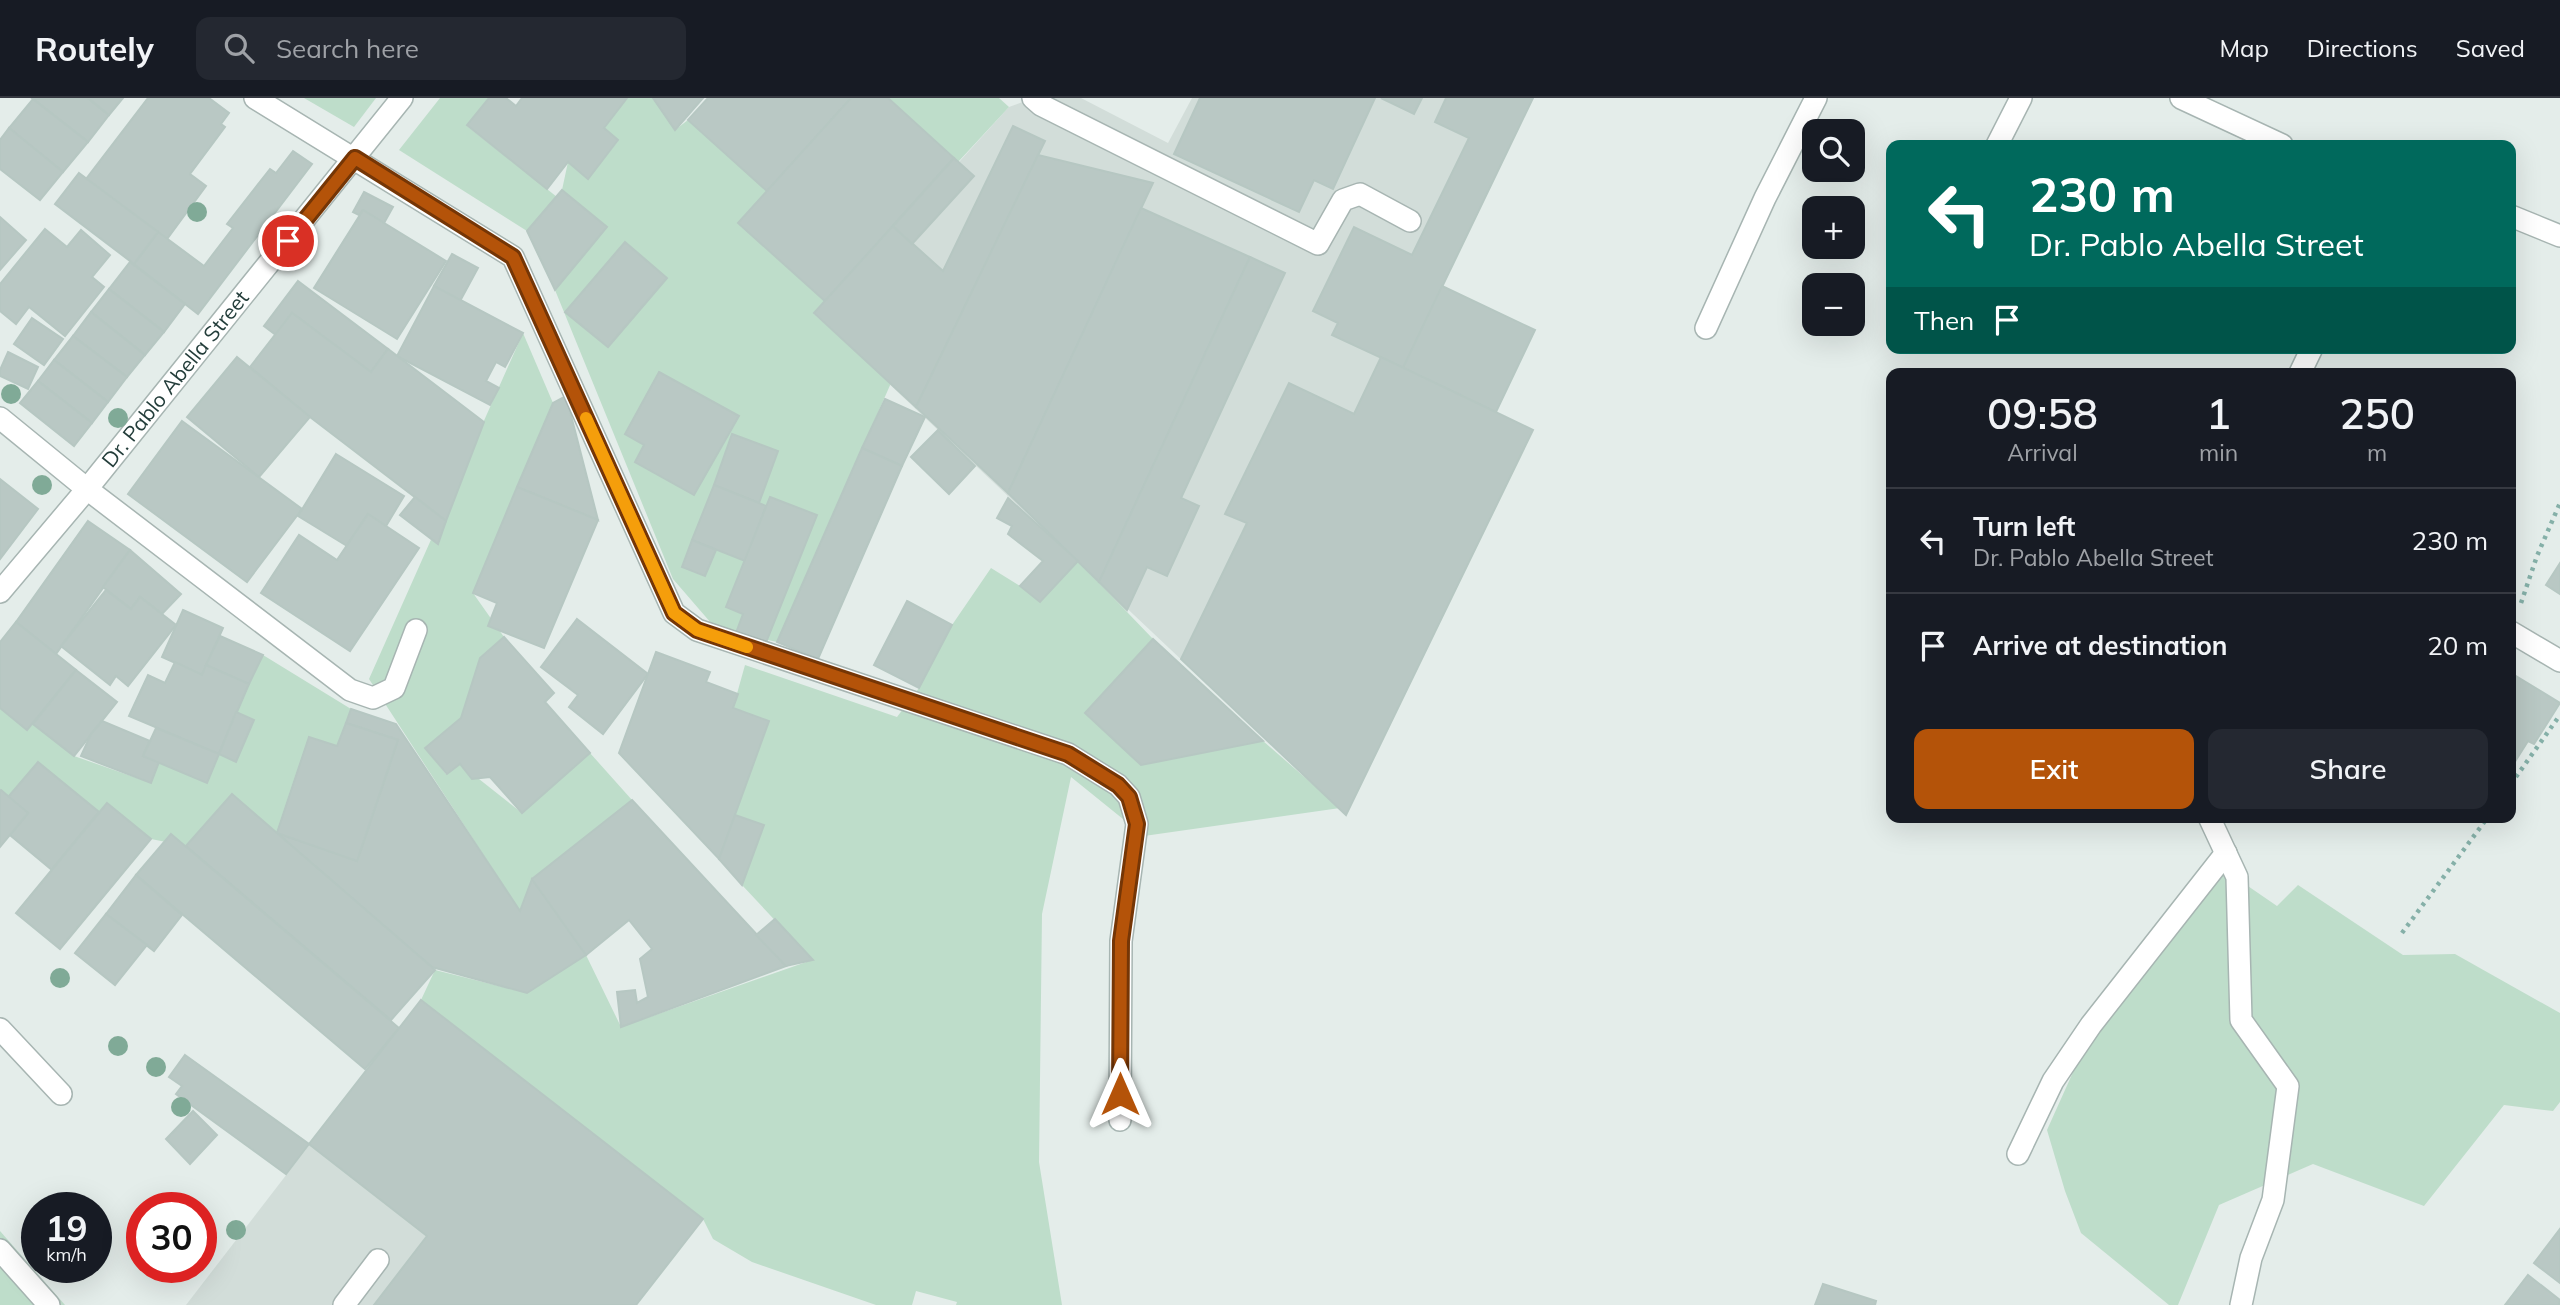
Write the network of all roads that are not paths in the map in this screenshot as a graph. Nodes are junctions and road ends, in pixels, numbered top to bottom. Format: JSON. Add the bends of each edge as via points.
{"nodes":[{"id":1,"x":255,"y":98,"type":"edge"},
{"id":2,"x":402,"y":98,"type":"edge"},
{"id":3,"x":1033,"y":98,"type":"edge"},
{"id":4,"x":1816,"y":98,"type":"edge"},
{"id":5,"x":2021,"y":98,"type":"edge"},
{"id":6,"x":2180,"y":98,"type":"edge"},
{"id":7,"x":2000,"y":140,"type":"edge"},
{"id":8,"x":2271,"y":140,"type":"edge"},
{"id":9,"x":355,"y":158,"type":"junction"},
{"id":10,"x":2516,"y":218,"type":"edge"},
{"id":11,"x":1410,"y":221,"type":"dead end"},
{"id":12,"x":2560,"y":236,"type":"edge"},
{"id":13,"x":1706,"y":328,"type":"dead end"},
{"id":14,"x":0,"y":418,"type":"edge"},
{"id":15,"x":86,"y":489,"type":"junction"},
{"id":16,"x":0,"y":592,"type":"edge"},
{"id":17,"x":416,"y":630,"type":"dead end"},
{"id":18,"x":2516,"y":635,"type":"edge"},
{"id":19,"x":2560,"y":661,"type":"edge"},
{"id":20,"x":2212,"y":823,"type":"edge"},
{"id":21,"x":2226,"y":853,"type":"junction"},
{"id":22,"x":0,"y":1029,"type":"edge"},
{"id":23,"x":61,"y":1094,"type":"dead end"},
{"id":24,"x":1120,"y":1120,"type":"dead end"},
{"id":25,"x":2018,"y":1154,"type":"dead end"},
{"id":26,"x":0,"y":1250,"type":"edge"},
{"id":27,"x":378,"y":1260,"type":"dead end"},
{"id":28,"x":50,"y":1305,"type":"edge"},
{"id":29,"x":344,"y":1305,"type":"edge"},
{"id":30,"x":2241,"y":1305,"type":"edge"}],
"edges":[{"from":1,"to":9,"type":"street"},
{"from":2,"to":9,"type":"street","name":"Dr. Pablo Abella Street"},
{"from":3,"to":11,"type":"street","via":[[1318,244],[1343,200],[1360,194]]},
{"from":4,"to":13,"type":"street"},
{"from":5,"to":7,"type":"street"},
{"from":6,"to":8,"type":"street"},
{"from":9,"to":15,"type":"street","name":"Dr. Pablo Abella Street"},
{"from":9,"to":24,"type":"street","via":[[513,257],[674,613],[697,630],[1068,754],[1129,797],[1137,824],[1121,941]]},
{"from":10,"to":12,"type":"street"},
{"from":14,"to":15,"type":"street"},
{"from":15,"to":16,"type":"street","name":"Dr. Pablo Abella Street"},
{"from":15,"to":17,"type":"street","via":[[350,690],[373,698],[394,688]]},
{"from":18,"to":19,"type":"street"},
{"from":20,"to":21,"type":"street"},
{"from":21,"to":25,"type":"street","via":[[2091,1025],[2053,1082]]},
{"from":21,"to":30,"type":"street","via":[[2237,877],[2241,1020],[2288,1086],[2273,1200],[2251,1258]]},
{"from":22,"to":23,"type":"street"},
{"from":26,"to":28,"type":"street"},
{"from":27,"to":29,"type":"street"}]}
